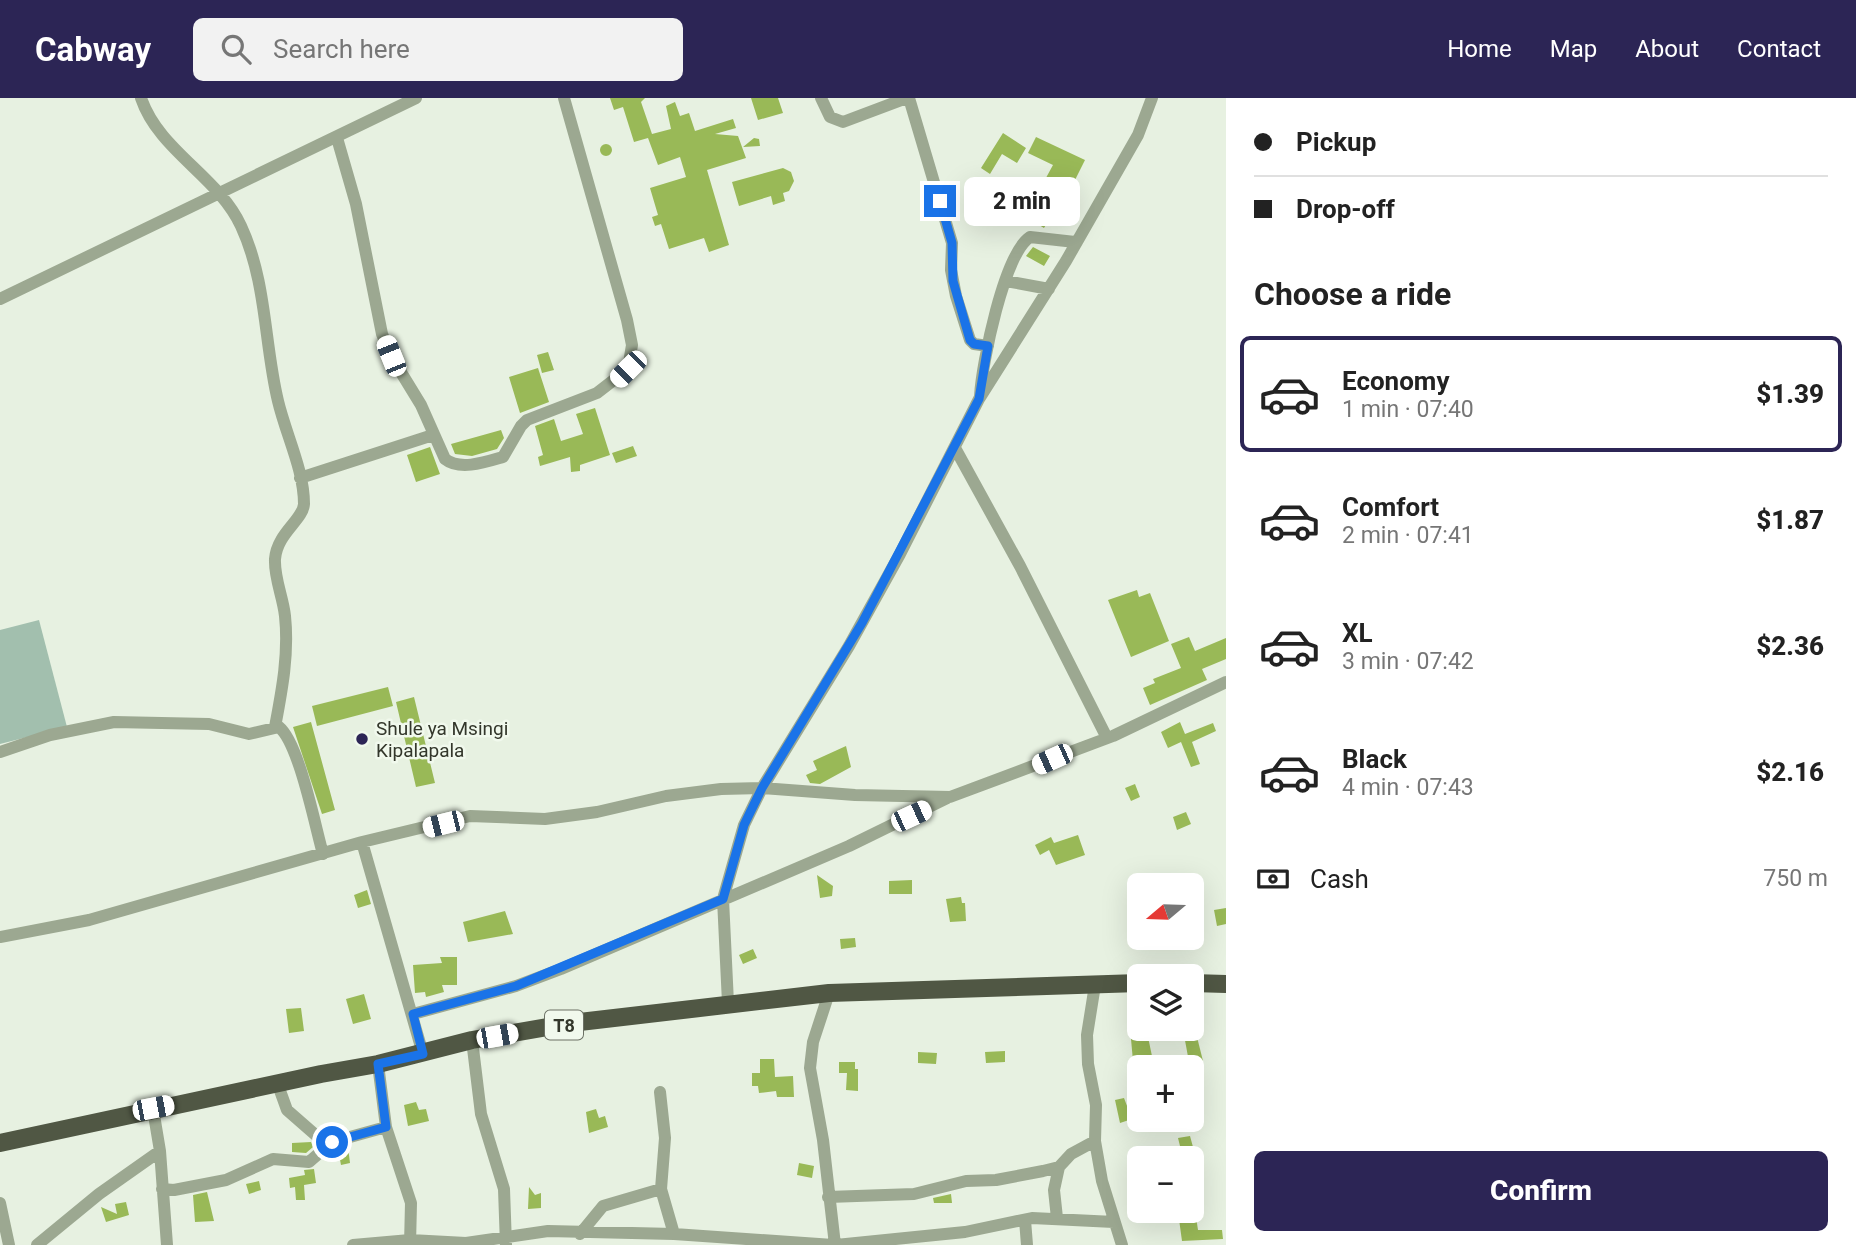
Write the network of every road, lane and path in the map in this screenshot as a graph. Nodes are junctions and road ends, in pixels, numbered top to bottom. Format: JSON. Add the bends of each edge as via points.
{"nodes":[{"id":1,"x":141,"y":98,"type":"edge"},
{"id":2,"x":416,"y":98,"type":"edge"},
{"id":3,"x":564,"y":98,"type":"edge"},
{"id":4,"x":821,"y":98,"type":"edge"},
{"id":5,"x":908,"y":98,"type":"edge"},
{"id":6,"x":1152,"y":98,"type":"edge"},
{"id":7,"x":337,"y":138,"type":"junction"},
{"id":8,"x":221,"y":192,"type":"junction"},
{"id":9,"x":1075,"y":242,"type":"junction"},
{"id":10,"x":1006,"y":281,"type":"junction"},
{"id":11,"x":1049,"y":289,"type":"junction"},
{"id":12,"x":0,"y":299,"type":"edge"},
{"id":13,"x":988,"y":346,"type":"junction"},
{"id":14,"x":979,"y":399,"type":"junction"},
{"id":15,"x":433,"y":435,"type":"junction"},
{"id":16,"x":956,"y":448,"type":"junction"},
{"id":17,"x":300,"y":478,"type":"junction"},
{"id":18,"x":1226,"y":681,"type":"edge"},
{"id":19,"x":275,"y":727,"type":"junction"},
{"id":20,"x":1107,"y":738,"type":"junction"},
{"id":21,"x":0,"y":752,"type":"edge"},
{"id":22,"x":762,"y":788,"type":"junction"},
{"id":23,"x":950,"y":797,"type":"junction"},
{"id":24,"x":362,"y":842,"type":"junction"},
{"id":25,"x":323,"y":854,"type":"junction"},
{"id":26,"x":723,"y":899,"type":"junction"},
{"id":27,"x":0,"y":937,"type":"edge"},
{"id":28,"x":1127,"y":984,"type":"edge"},
{"id":29,"x":1204,"y":984,"type":"edge"},
{"id":30,"x":1226,"y":984,"type":"edge"},
{"id":31,"x":1095,"y":985,"type":"junction"},
{"id":32,"x":829,"y":993,"type":"junction"},
{"id":33,"x":728,"y":1003,"type":"junction"},
{"id":34,"x":413,"y":1014,"type":"junction"},
{"id":35,"x":472,"y":1041,"type":"junction"},
{"id":36,"x":423,"y":1054,"type":"junction"},
{"id":37,"x":378,"y":1064,"type":"junction"},
{"id":38,"x":278,"y":1085,"type":"junction"},
{"id":39,"x":660,"y":1092,"type":"dead end"},
{"id":40,"x":153,"y":1108,"type":"junction"},
{"id":41,"x":386,"y":1127,"type":"junction"},
{"id":42,"x":1095,"y":1141,"type":"junction"},
{"id":43,"x":0,"y":1143,"type":"edge"},
{"id":44,"x":327,"y":1145,"type":"junction"},
{"id":45,"x":160,"y":1151,"type":"junction"},
{"id":46,"x":1059,"y":1167,"type":"junction"},
{"id":47,"x":162,"y":1189,"type":"junction"},
{"id":48,"x":661,"y":1189,"type":"junction"},
{"id":49,"x":828,"y":1198,"type":"junction"},
{"id":50,"x":0,"y":1203,"type":"edge"},
{"id":51,"x":1057,"y":1218,"type":"junction"},
{"id":52,"x":1024,"y":1220,"type":"junction"},
{"id":53,"x":1114,"y":1222,"type":"junction"},
{"id":54,"x":674,"y":1234,"type":"junction"},
{"id":55,"x":572,"y":1237,"type":"edge"},
{"id":56,"x":506,"y":1242,"type":"edge"},
{"id":57,"x":410,"y":1243,"type":"edge"},
{"id":58,"x":9,"y":1245,"type":"edge"},
{"id":59,"x":37,"y":1245,"type":"edge"},
{"id":60,"x":167,"y":1245,"type":"edge"},
{"id":61,"x":353,"y":1245,"type":"edge"},
{"id":62,"x":834,"y":1245,"type":"edge"},
{"id":63,"x":1027,"y":1245,"type":"edge"},
{"id":64,"x":1122,"y":1245,"type":"edge"}],
"edges":[{"from":1,"to":8,"type":"street","via":[[154,126]]},
{"from":2,"to":7,"type":"street"},
{"from":3,"to":15,"type":"street","via":[[627,320],[632,345],[628,369],[597,393],[527,420],[503,457],[451,464]]},
{"from":4,"to":5,"type":"street","via":[[830,117],[843,122]]},
{"from":5,"to":13,"type":"street","via":[[952,243],[953,281],[965,328],[974,344]]},
{"from":6,"to":9,"type":"street","via":[[1138,135]]},
{"from":7,"to":8,"type":"street"},
{"from":7,"to":15,"type":"street","via":[[356,204],[382,334]]},
{"from":8,"to":12,"type":"street"},
{"from":8,"to":17,"type":"street","via":[[243,229],[259,276],[278,400]]},
{"from":9,"to":10,"type":"street","via":[[1030,237],[1017,249]]},
{"from":9,"to":11,"type":"street"},
{"from":10,"to":11,"type":"street"},
{"from":10,"to":13,"type":"street"},
{"from":11,"to":14,"type":"street"},
{"from":13,"to":14,"type":"street"},
{"from":14,"to":16,"type":"street"},
{"from":15,"to":17,"type":"street"},
{"from":16,"to":20,"type":"street"},
{"from":16,"to":22,"type":"street","via":[[849,646]]},
{"from":17,"to":19,"type":"street","via":[[304,506],[282,535],[274,562],[285,616],[286,657]]},
{"from":18,"to":20,"type":"street"},
{"from":19,"to":21,"type":"street","via":[[249,734],[209,724],[114,722]]},
{"from":19,"to":25,"type":"street","via":[[287,736]]},
{"from":20,"to":23,"type":"street"},
{"from":22,"to":23,"type":"street"},
{"from":22,"to":24,"type":"street","via":[[666,796],[545,819],[470,816]]},
{"from":22,"to":26,"type":"street","via":[[744,825]]},
{"from":23,"to":26,"type":"street"},
{"from":24,"to":25,"type":"street"},
{"from":24,"to":34,"type":"street"},
{"from":25,"to":27,"type":"street","via":[[89,920]]},
{"from":26,"to":33,"type":"street"},
{"from":26,"to":34,"type":"street","via":[[516,986]]},
{"from":28,"to":31,"type":"highway","number":"T8"},
{"from":29,"to":30,"type":"highway"},
{"from":31,"to":32,"type":"highway","number":"T8"},
{"from":31,"to":42,"type":"street","via":[[1087,1035],[1096,1105]]},
{"from":32,"to":33,"type":"highway","number":"T8"},
{"from":32,"to":49,"type":"street","via":[[810,1068],[824,1140]]},
{"from":33,"to":35,"type":"highway","number":"T8"},
{"from":34,"to":36,"type":"street"},
{"from":35,"to":36,"type":"highway","number":"T8"},
{"from":35,"to":56,"type":"street","via":[[481,1114],[504,1189]]},
{"from":36,"to":37,"type":"highway","number":"T8"},
{"from":37,"to":38,"type":"highway","number":"T8"},
{"from":37,"to":41,"type":"street"},
{"from":38,"to":40,"type":"highway","number":"T8"},
{"from":38,"to":44,"type":"street","via":[[287,1110]]},
{"from":39,"to":48,"type":"street","via":[[665,1138]]},
{"from":40,"to":43,"type":"highway","number":"T8"},
{"from":40,"to":45,"type":"street"},
{"from":41,"to":44,"type":"street"},
{"from":41,"to":57,"type":"street","via":[[411,1203]]},
{"from":42,"to":46,"type":"street","via":[[1071,1154]]},
{"from":42,"to":53,"type":"street"},
{"from":44,"to":47,"type":"street","via":[[309,1162],[273,1159],[226,1180],[174,1191]]},
{"from":45,"to":47,"type":"street"},
{"from":45,"to":59,"type":"street"},
{"from":46,"to":49,"type":"street","via":[[996,1180],[958,1182],[914,1194]]},
{"from":46,"to":51,"type":"street","via":[[1054,1190]]},
{"from":47,"to":60,"type":"street"},
{"from":48,"to":54,"type":"street"},
{"from":48,"to":55,"type":"street","via":[[603,1206]]},
{"from":49,"to":62,"type":"street"},
{"from":50,"to":58,"type":"street"},
{"from":51,"to":52,"type":"street"},
{"from":51,"to":53,"type":"street"},
{"from":52,"to":62,"type":"street","via":[[965,1233]]},
{"from":52,"to":63,"type":"street"},
{"from":53,"to":64,"type":"street"},
{"from":54,"to":55,"type":"street"},
{"from":54,"to":62,"type":"street"},
{"from":55,"to":56,"type":"street","via":[[548,1231]]},
{"from":56,"to":57,"type":"street"},
{"from":57,"to":61,"type":"street"}]}
